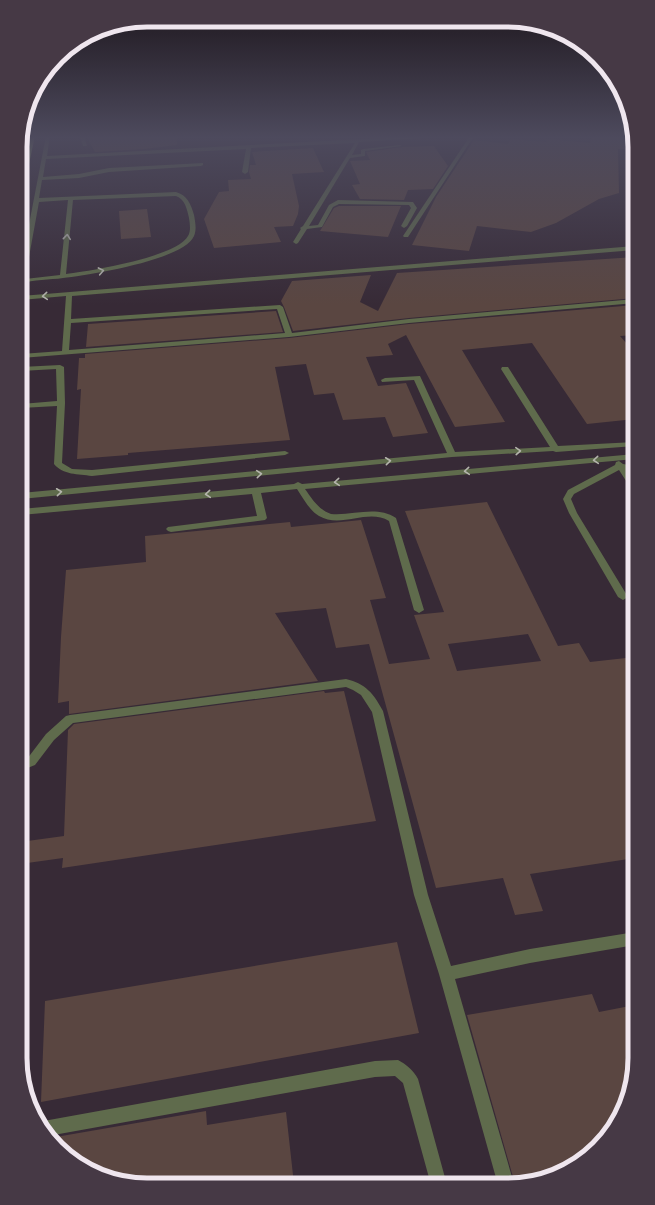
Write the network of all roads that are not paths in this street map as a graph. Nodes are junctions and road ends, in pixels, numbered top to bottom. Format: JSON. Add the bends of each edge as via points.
{"nodes":[{"id":1,"x":37,"y":192,"type":"edge"},
{"id":2,"x":326,"y":192,"type":"edge"},
{"id":3,"x":435,"y":192,"type":"edge"},
{"id":4,"x":71,"y":198,"type":"junction"},
{"id":5,"x":36,"y":200,"type":"junction"},
{"id":6,"x":404,"y":226,"type":"dead end"},
{"id":7,"x":303,"y":228,"type":"junction"},
{"id":8,"x":406,"y":236,"type":"dead end"},
{"id":9,"x":296,"y":242,"type":"dead end"},
{"id":10,"x":27,"y":249,"type":"edge"},
{"id":11,"x":628,"y":249,"type":"edge"},
{"id":12,"x":63,"y":276,"type":"junction"},
{"id":13,"x":27,"y":280,"type":"edge"},
{"id":14,"x":69,"y":293,"type":"junction"},
{"id":15,"x":27,"y":297,"type":"edge"},
{"id":16,"x":628,"y":302,"type":"edge"},
{"id":17,"x":68,"y":321,"type":"junction"},
{"id":18,"x":289,"y":335,"type":"junction"},
{"id":19,"x":66,"y":352,"type":"junction"},
{"id":20,"x":27,"y":355,"type":"edge"},
{"id":21,"x":27,"y":369,"type":"edge"},
{"id":22,"x":505,"y":369,"type":"dead end"},
{"id":23,"x":385,"y":380,"type":"dead end"},
{"id":24,"x":61,"y":403,"type":"junction"},
{"id":25,"x":27,"y":406,"type":"edge"},
{"id":26,"x":628,"y":445,"type":"edge"},
{"id":27,"x":604,"y":447,"type":"junction"},
{"id":28,"x":556,"y":450,"type":"junction"},
{"id":29,"x":285,"y":453,"type":"dead end"},
{"id":30,"x":452,"y":455,"type":"junction"},
{"id":31,"x":628,"y":457,"type":"edge"},
{"id":32,"x":614,"y":458,"type":"junction"},
{"id":33,"x":174,"y":465,"type":"junction"},
{"id":34,"x":620,"y":466,"type":"junction"},
{"id":35,"x":628,"y":468,"type":"edge"},
{"id":36,"x":628,"y":478,"type":"edge"},
{"id":37,"x":176,"y":481,"type":"junction"},
{"id":38,"x":298,"y":485,"type":"junction"},
{"id":39,"x":256,"y":490,"type":"junction"},
{"id":40,"x":27,"y":495,"type":"edge"},
{"id":41,"x":27,"y":511,"type":"edge"},
{"id":42,"x":170,"y":529,"type":"dead end"},
{"id":43,"x":623,"y":597,"type":"dead end"},
{"id":44,"x":419,"y":610,"type":"dead end"},
{"id":45,"x":27,"y":763,"type":"edge"},
{"id":46,"x":628,"y":939,"type":"edge"},
{"id":47,"x":446,"y":974,"type":"junction"},
{"id":48,"x":49,"y":1128,"type":"edge"},
{"id":49,"x":437,"y":1178,"type":"edge"},
{"id":50,"x":504,"y":1178,"type":"edge"}],
"edges":[{"from":1,"to":5,"type":"lane"},
{"from":2,"to":7,"type":"lane"},
{"from":3,"to":8,"type":"lane"},
{"from":4,"to":5,"type":"lane"},
{"from":12,"to":4,"type":"lane","one_way":true},
{"from":12,"to":4,"type":"lane","one_way":true,"via":[[150,259],[180,246],[190,237],[192,227],[190,210],[182,195]]},
{"from":5,"to":10,"type":"lane"},
{"from":6,"to":7,"type":"lane","via":[[414,208],[411,203],[338,202],[331,206],[320,226]]},
{"from":7,"to":9,"type":"lane"},
{"from":11,"to":14,"type":"lane"},
{"from":12,"to":13,"type":"lane"},
{"from":14,"to":15,"type":"lane","one_way":true},
{"from":14,"to":17,"type":"lane"},
{"from":16,"to":18,"type":"lane","via":[[409,321]]},
{"from":17,"to":18,"type":"lane","via":[[280,306]]},
{"from":17,"to":19,"type":"lane"},
{"from":18,"to":19,"type":"lane"},
{"from":19,"to":20,"type":"lane"},
{"from":21,"to":24,"type":"lane","via":[[60,367]]},
{"from":22,"to":28,"type":"lane"},
{"from":23,"to":30,"type":"lane","via":[[417,378]]},
{"from":24,"to":25,"type":"lane"},
{"from":24,"to":33,"type":"lane","via":[[58,464],[62,468],[92,473]]},
{"from":26,"to":27,"type":"lane"},
{"from":27,"to":28,"type":"lane"},
{"from":27,"to":32,"type":"lane"},
{"from":30,"to":28,"type":"lane","one_way":true},
{"from":29,"to":33,"type":"lane"},
{"from":37,"to":30,"type":"lane","one_way":true},
{"from":31,"to":32,"type":"lane"},
{"from":32,"to":34,"type":"lane"},
{"from":32,"to":38,"type":"lane","one_way":true},
{"from":33,"to":37,"type":"lane"},
{"from":34,"to":35,"type":"lane"},
{"from":34,"to":36,"type":"lane"},
{"from":34,"to":43,"type":"lane","via":[[571,492],[567,499]]},
{"from":40,"to":37,"type":"lane","one_way":true},
{"from":38,"to":39,"type":"lane"},
{"from":38,"to":44,"type":"lane","via":[[322,514],[339,518],[381,514],[388,515],[393,520]]},
{"from":39,"to":41,"type":"lane","one_way":true},
{"from":39,"to":42,"type":"lane","via":[[262,518]]},
{"from":45,"to":47,"type":"lane","via":[[31,762],[50,736],[70,720],[346,683],[356,685],[366,692],[377,710],[421,895]]},
{"from":46,"to":47,"type":"lane"},
{"from":47,"to":50,"type":"lane"},
{"from":48,"to":49,"type":"lane","via":[[375,1069],[398,1068],[410,1079]]}]}
